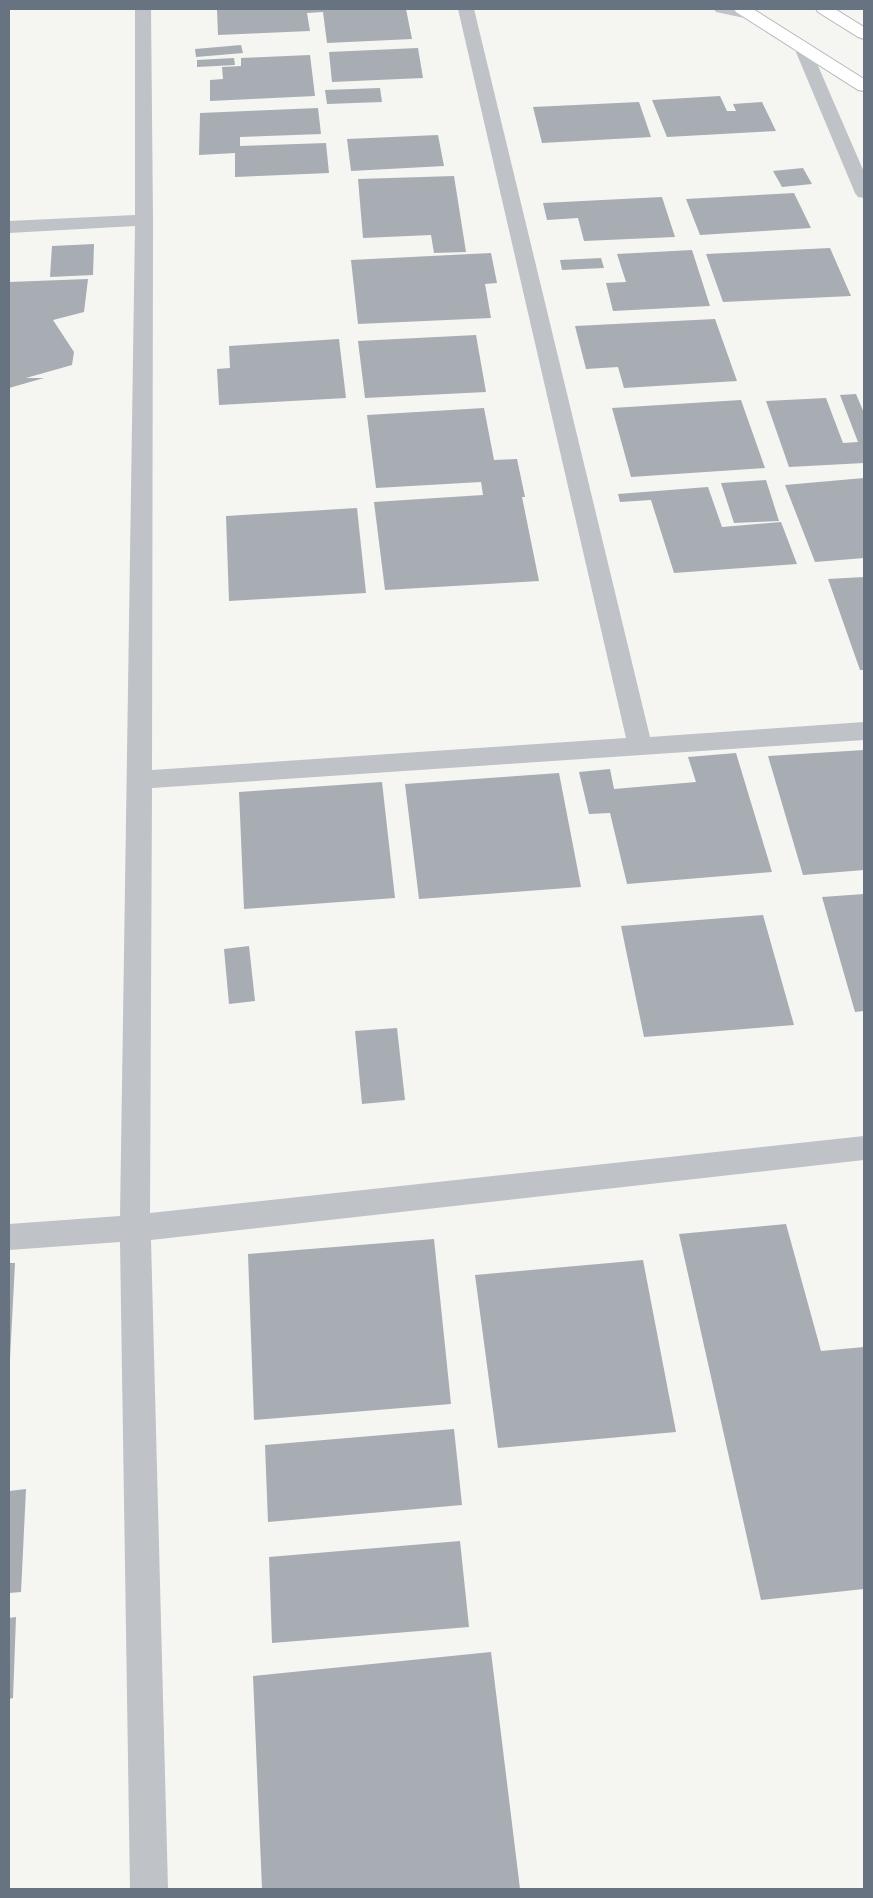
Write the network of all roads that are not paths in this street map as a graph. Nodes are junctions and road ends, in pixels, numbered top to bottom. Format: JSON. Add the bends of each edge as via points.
{"nodes":[{"id":1,"x":144,"y":9,"type":"edge"},
{"id":2,"x":466,"y":9,"type":"edge"},
{"id":3,"x":722,"y":9,"type":"edge"},
{"id":4,"x":824,"y":9,"type":"edge"},
{"id":5,"x":748,"y":12,"type":"edge"},
{"id":6,"x":864,"y":34,"type":"edge"},
{"id":7,"x":801,"y":45,"type":"junction"},
{"id":8,"x":864,"y":86,"type":"edge"},
{"id":9,"x":864,"y":193,"type":"edge"},
{"id":10,"x":144,"y":220,"type":"junction"},
{"id":11,"x":9,"y":227,"type":"edge"},
{"id":12,"x":864,"y":731,"type":"edge"},
{"id":13,"x":640,"y":746,"type":"junction"},
{"id":14,"x":138,"y":780,"type":"junction"},
{"id":15,"x":864,"y":1148,"type":"edge"},
{"id":16,"x":135,"y":1228,"type":"junction"},
{"id":17,"x":9,"y":1237,"type":"edge"},
{"id":18,"x":149,"y":1889,"type":"edge"}],
"edges":[{"from":1,"to":10,"type":"street"},
{"from":2,"to":13,"type":"street"},
{"from":3,"to":5,"type":"street"},
{"from":4,"to":6,"type":"main road"},
{"from":5,"to":7,"type":"main road"},
{"from":7,"to":8,"type":"main road"},
{"from":7,"to":9,"type":"street"},
{"from":10,"to":11,"type":"street"},
{"from":10,"to":14,"type":"street"},
{"from":12,"to":13,"type":"street"},
{"from":13,"to":14,"type":"street"},
{"from":14,"to":16,"type":"street"},
{"from":15,"to":16,"type":"street"},
{"from":16,"to":17,"type":"street"},
{"from":16,"to":18,"type":"street"}]}
